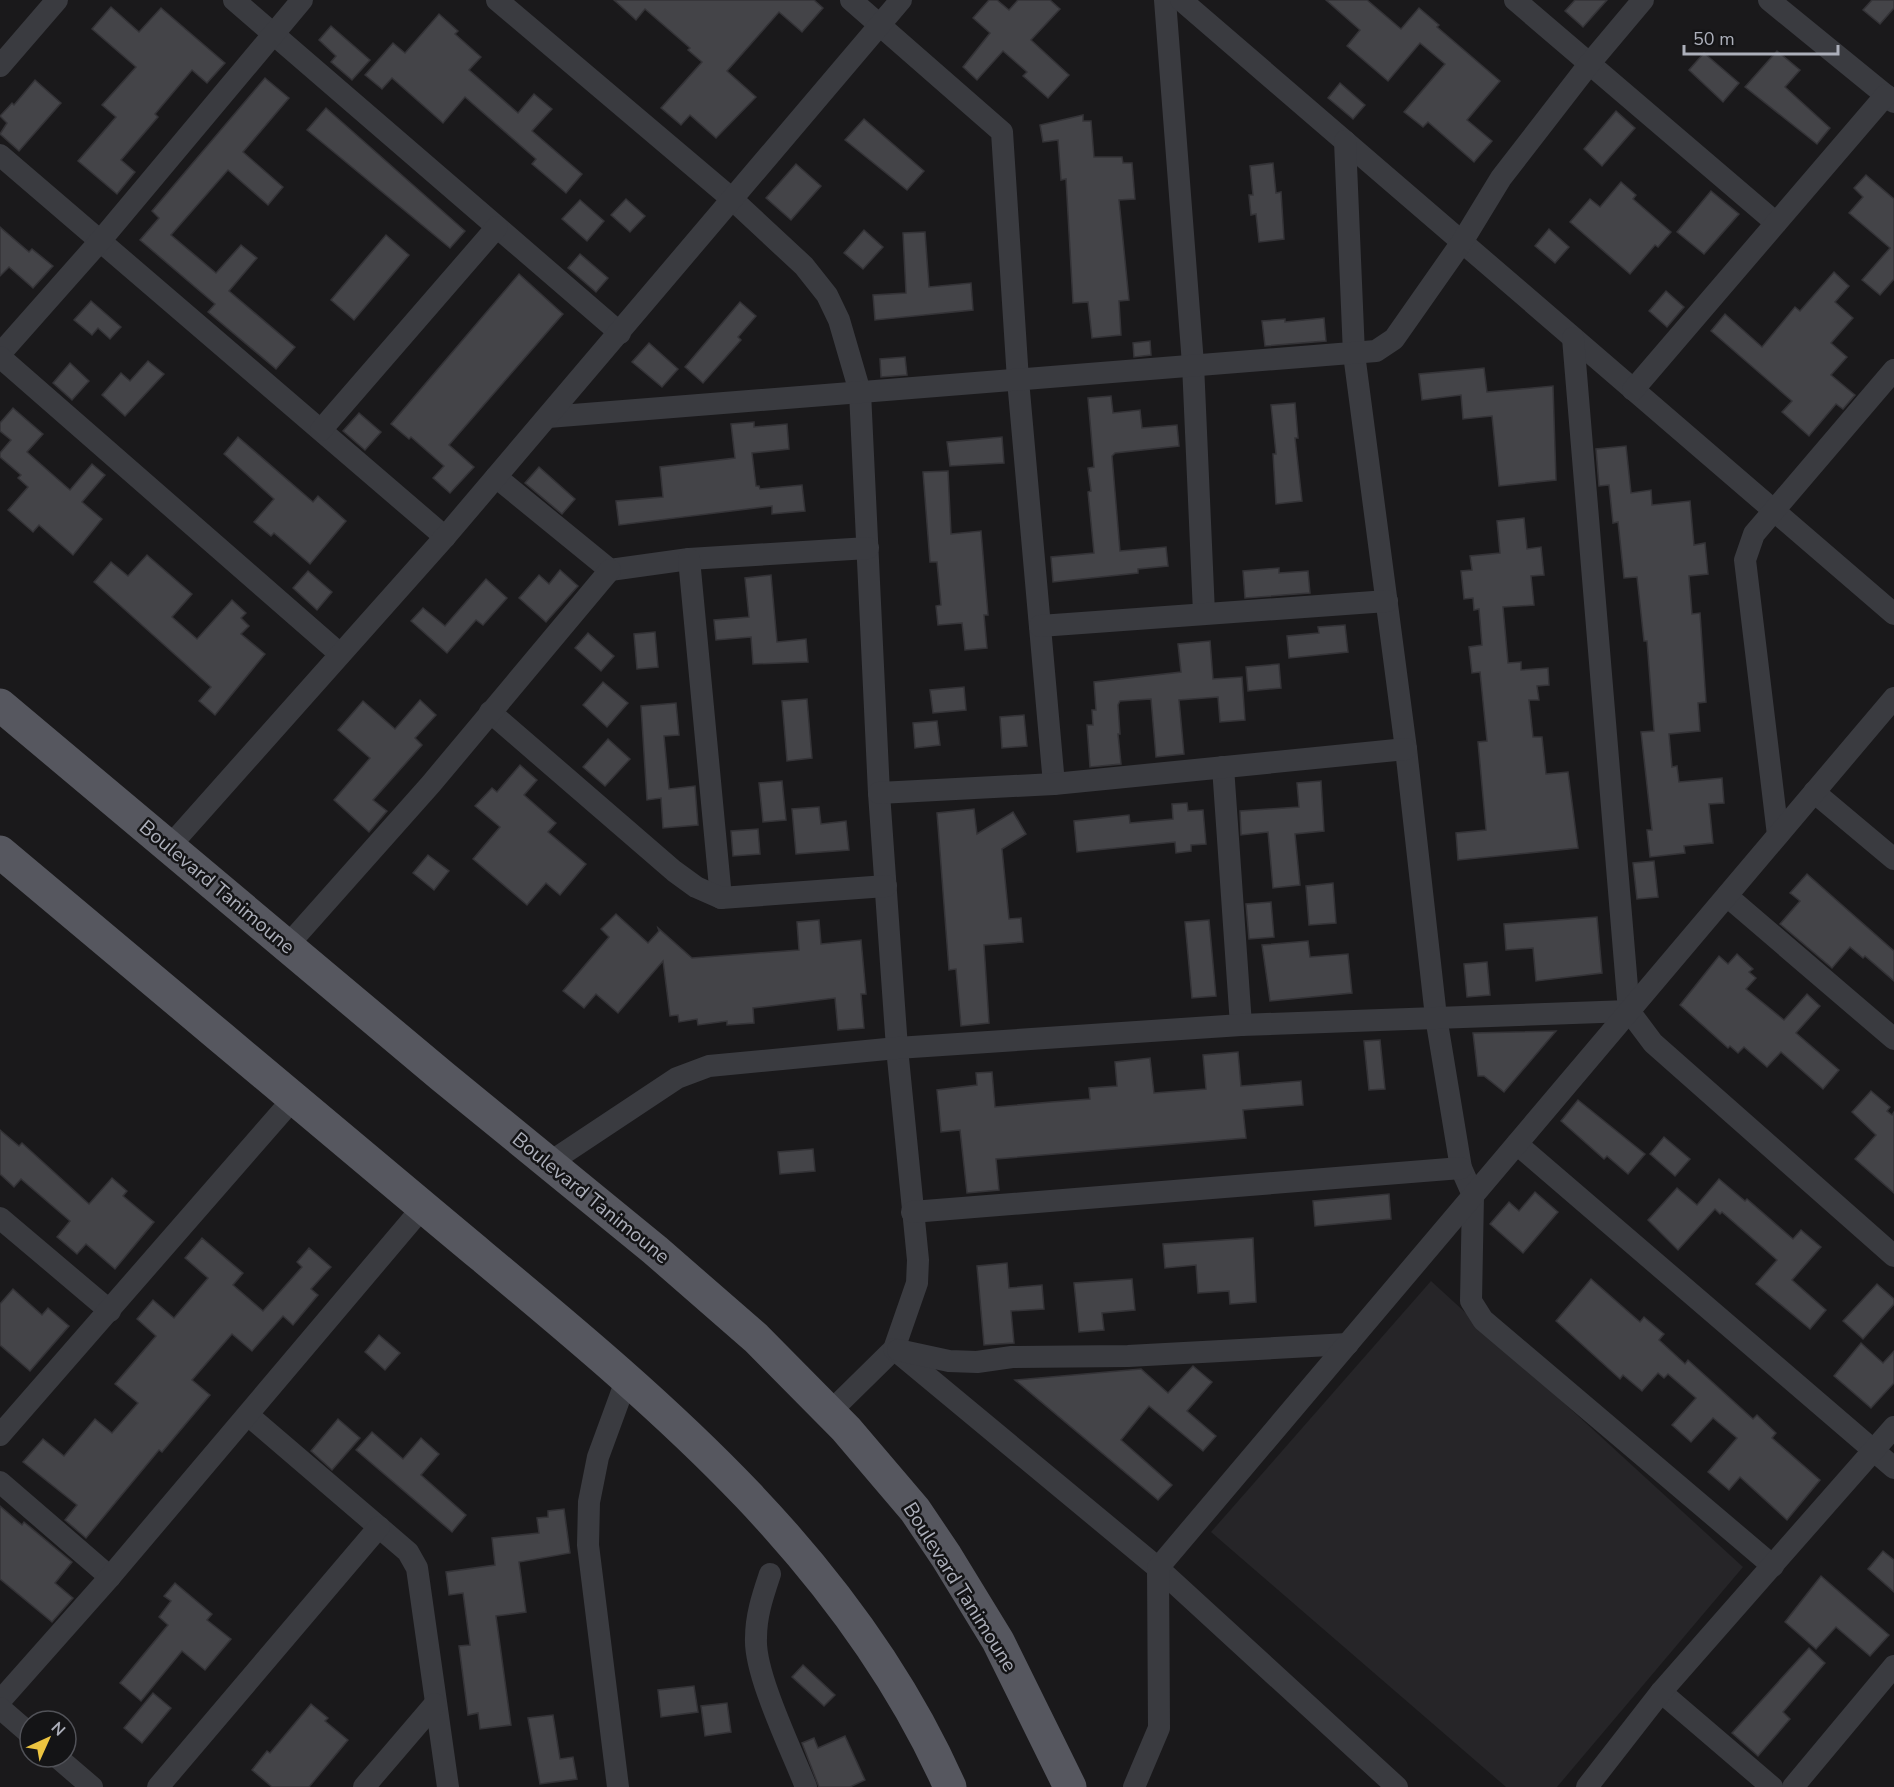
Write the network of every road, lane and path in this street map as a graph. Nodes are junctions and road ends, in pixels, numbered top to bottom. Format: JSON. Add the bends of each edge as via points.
{"nodes":[{"id":1,"x":57,"y":0,"type":"edge"},
{"id":2,"x":234,"y":0,"type":"edge"},
{"id":3,"x":302,"y":0,"type":"edge"},
{"id":4,"x":497,"y":0,"type":"edge"},
{"id":5,"x":851,"y":0,"type":"edge"},
{"id":6,"x":901,"y":0,"type":"edge"},
{"id":7,"x":1165,"y":0,"type":"edge"},
{"id":8,"x":1181,"y":0,"type":"edge"},
{"id":9,"x":1515,"y":0,"type":"edge"},
{"id":10,"x":1643,"y":0,"type":"edge"},
{"id":11,"x":1770,"y":0,"type":"edge"},
{"id":12,"x":880,"y":26,"type":"junction"},
{"id":13,"x":273,"y":33,"type":"junction"},
{"id":14,"x":1590,"y":63,"type":"junction"},
{"id":15,"x":0,"y":66,"type":"edge"},
{"id":16,"x":1890,"y":99,"type":"edge"},
{"id":17,"x":1345,"y":141,"type":"junction"},
{"id":18,"x":0,"y":154,"type":"edge"},
{"id":19,"x":732,"y":199,"type":"junction"},
{"id":20,"x":1776,"y":223,"type":"junction"},
{"id":21,"x":497,"y":226,"type":"junction"},
{"id":22,"x":101,"y":240,"type":"junction"},
{"id":23,"x":1462,"y":242,"type":"junction"},
{"id":24,"x":620,"y":333,"type":"junction"},
{"id":25,"x":1573,"y":338,"type":"junction"},
{"id":26,"x":1354,"y":354,"type":"junction"},
{"id":27,"x":0,"y":356,"type":"edge"},
{"id":28,"x":1193,"y":364,"type":"junction"},
{"id":29,"x":1894,"y":370,"type":"edge"},
{"id":30,"x":1018,"y":380,"type":"junction"},
{"id":31,"x":1634,"y":390,"type":"junction"},
{"id":32,"x":860,"y":392,"type":"junction"},
{"id":33,"x":548,"y":417,"type":"junction"},
{"id":34,"x":321,"y":430,"type":"junction"},
{"id":35,"x":496,"y":477,"type":"junction"},
{"id":36,"x":1773,"y":510,"type":"junction"},
{"id":37,"x":445,"y":537,"type":"junction"},
{"id":38,"x":868,"y":548,"type":"junction"},
{"id":39,"x":689,"y":559,"type":"junction"},
{"id":40,"x":610,"y":570,"type":"junction"},
{"id":41,"x":1386,"y":601,"type":"junction"},
{"id":42,"x":1204,"y":613,"type":"junction"},
{"id":43,"x":1894,"y":614,"type":"edge"},
{"id":44,"x":1040,"y":626,"type":"junction"},
{"id":45,"x":340,"y":654,"type":"junction"},
{"id":46,"x":1894,"y":698,"type":"edge"},
{"id":47,"x":0,"y":705,"type":"edge"},
{"id":48,"x":490,"y":712,"type":"junction"},
{"id":49,"x":1406,"y":749,"type":"junction"},
{"id":50,"x":1223,"y":767,"type":"junction"},
{"id":51,"x":1054,"y":784,"type":"junction"},
{"id":52,"x":1814,"y":792,"type":"junction"},
{"id":53,"x":879,"y":793,"type":"junction"},
{"id":54,"x":1778,"y":835,"type":"junction"},
{"id":55,"x":169,"y":847,"type":"junction"},
{"id":56,"x":0,"y":852,"type":"edge"},
{"id":57,"x":1894,"y":859,"type":"edge"},
{"id":58,"x":886,"y":886,"type":"junction"},
{"id":59,"x":1727,"y":896,"type":"junction"},
{"id":60,"x":722,"y":898,"type":"junction"},
{"id":61,"x":287,"y":946,"type":"junction"},
{"id":62,"x":1629,"y":1011,"type":"junction"},
{"id":63,"x":1436,"y":1017,"type":"junction"},
{"id":64,"x":1241,"y":1025,"type":"junction"},
{"id":65,"x":1894,"y":1039,"type":"edge"},
{"id":66,"x":897,"y":1048,"type":"junction"},
{"id":67,"x":294,"y":1098,"type":"junction"},
{"id":68,"x":1517,"y":1144,"type":"junction"},
{"id":69,"x":549,"y":1163,"type":"junction"},
{"id":70,"x":1461,"y":1168,"type":"junction"},
{"id":71,"x":1473,"y":1195,"type":"junction"},
{"id":72,"x":423,"y":1207,"type":"junction"},
{"id":73,"x":912,"y":1212,"type":"junction"},
{"id":74,"x":0,"y":1218,"type":"edge"},
{"id":75,"x":1894,"y":1256,"type":"edge"},
{"id":76,"x":110,"y":1311,"type":"junction"},
{"id":77,"x":1348,"y":1344,"type":"junction"},
{"id":78,"x":894,"y":1349,"type":"junction"},
{"id":79,"x":627,"y":1378,"type":"junction"},
{"id":80,"x":839,"y":1402,"type":"junction"},
{"id":81,"x":248,"y":1415,"type":"junction"},
{"id":82,"x":1894,"y":1427,"type":"edge"},
{"id":83,"x":0,"y":1435,"type":"edge"},
{"id":84,"x":1874,"y":1451,"type":"junction"},
{"id":85,"x":1894,"y":1468,"type":"edge"},
{"id":86,"x":0,"y":1482,"type":"edge"},
{"id":87,"x":379,"y":1527,"type":"junction"},
{"id":88,"x":1773,"y":1566,"type":"junction"},
{"id":89,"x":1158,"y":1568,"type":"junction"},
{"id":90,"x":770,"y":1574,"type":"dead end"},
{"id":91,"x":110,"y":1577,"type":"junction"},
{"id":92,"x":1894,"y":1666,"type":"edge"},
{"id":93,"x":1661,"y":1692,"type":"junction"},
{"id":94,"x":0,"y":1701,"type":"edge"},
{"id":95,"x":435,"y":1704,"type":"junction"},
{"id":96,"x":0,"y":1708,"type":"edge"},
{"id":97,"x":18,"y":1724,"type":"edge"},
{"id":98,"x":71,"y":1769,"type":"edge"},
{"id":99,"x":1390,"y":1784,"type":"edge"},
{"id":100,"x":92,"y":1787,"type":"edge"},
{"id":101,"x":158,"y":1787,"type":"edge"},
{"id":102,"x":364,"y":1787,"type":"edge"},
{"id":103,"x":448,"y":1787,"type":"edge"},
{"id":104,"x":618,"y":1787,"type":"edge"},
{"id":105,"x":806,"y":1787,"type":"edge"},
{"id":106,"x":950,"y":1787,"type":"edge"},
{"id":107,"x":1070,"y":1787,"type":"edge"},
{"id":108,"x":1134,"y":1787,"type":"edge"},
{"id":109,"x":1587,"y":1787,"type":"edge"},
{"id":110,"x":1772,"y":1787,"type":"edge"},
{"id":111,"x":1793,"y":1787,"type":"edge"}],
"edges":[{"from":1,"to":15,"type":"street"},
{"from":2,"to":13,"type":"street"},
{"from":3,"to":13,"type":"street"},
{"from":4,"to":19,"type":"street"},
{"from":5,"to":12,"type":"street"},
{"from":6,"to":12,"type":"street"},
{"from":7,"to":28,"type":"street"},
{"from":8,"to":17,"type":"street"},
{"from":9,"to":14,"type":"street"},
{"from":10,"to":14,"type":"street"},
{"from":11,"to":16,"type":"street"},
{"from":12,"to":19,"type":"street"},
{"from":12,"to":30,"type":"street","via":[[1002,132]]},
{"from":13,"to":21,"type":"street"},
{"from":13,"to":22,"type":"street"},
{"from":14,"to":20,"type":"street"},
{"from":14,"to":23,"type":"street","via":[[1501,178]]},
{"from":16,"to":20,"type":"street"},
{"from":17,"to":23,"type":"street"},
{"from":17,"to":26,"type":"street"},
{"from":18,"to":22,"type":"street"},
{"from":19,"to":24,"type":"street"},
{"from":19,"to":32,"type":"street","via":[[804,266],[827,295],[839,320]]},
{"from":20,"to":31,"type":"street"},
{"from":21,"to":24,"type":"street"},
{"from":21,"to":34,"type":"street"},
{"from":22,"to":27,"type":"street"},
{"from":22,"to":34,"type":"street"},
{"from":23,"to":25,"type":"street"},
{"from":23,"to":26,"type":"street","via":[[1394,339],[1376,351]]},
{"from":24,"to":33,"type":"street"},
{"from":25,"to":31,"type":"street"},
{"from":25,"to":62,"type":"street"},
{"from":26,"to":28,"type":"street"},
{"from":26,"to":41,"type":"street"},
{"from":27,"to":45,"type":"street"},
{"from":28,"to":30,"type":"street"},
{"from":28,"to":42,"type":"street"},
{"from":29,"to":36,"type":"street"},
{"from":30,"to":32,"type":"street"},
{"from":30,"to":44,"type":"street"},
{"from":31,"to":36,"type":"street"},
{"from":32,"to":33,"type":"street"},
{"from":32,"to":38,"type":"street"},
{"from":33,"to":35,"type":"street"},
{"from":34,"to":37,"type":"street"},
{"from":35,"to":37,"type":"street"},
{"from":35,"to":40,"type":"street"},
{"from":36,"to":43,"type":"street"},
{"from":36,"to":54,"type":"street","via":[[1754,534],[1745,560]]},
{"from":37,"to":45,"type":"street"},
{"from":38,"to":39,"type":"street"},
{"from":38,"to":53,"type":"street"},
{"from":39,"to":40,"type":"street"},
{"from":39,"to":60,"type":"street"},
{"from":40,"to":48,"type":"street"},
{"from":41,"to":42,"type":"street"},
{"from":41,"to":49,"type":"street"},
{"from":42,"to":44,"type":"street"},
{"from":44,"to":51,"type":"street"},
{"from":45,"to":55,"type":"street"},
{"from":46,"to":52,"type":"street"},
{"from":47,"to":55,"type":"main road","name":"Boulevard Tanimoune"},
{"from":48,"to":60,"type":"street","via":[[674,871],[696,887]]},
{"from":48,"to":61,"type":"street"},
{"from":49,"to":50,"type":"street"},
{"from":49,"to":63,"type":"street"},
{"from":50,"to":51,"type":"street"},
{"from":50,"to":64,"type":"street"},
{"from":51,"to":53,"type":"street"},
{"from":52,"to":54,"type":"street"},
{"from":52,"to":57,"type":"street"},
{"from":53,"to":58,"type":"street"},
{"from":54,"to":59,"type":"street"},
{"from":55,"to":61,"type":"main road","name":"Boulevard Tanimoune"},
{"from":56,"to":67,"type":"main road"},
{"from":58,"to":60,"type":"street"},
{"from":58,"to":66,"type":"street"},
{"from":59,"to":62,"type":"street"},
{"from":59,"to":65,"type":"street"},
{"from":61,"to":69,"type":"main road","name":"Boulevard Tanimoune"},
{"from":62,"to":63,"type":"street"},
{"from":62,"to":68,"type":"street"},
{"from":62,"to":75,"type":"street","via":[[1653,1043]]},
{"from":63,"to":64,"type":"street"},
{"from":63,"to":70,"type":"street"},
{"from":64,"to":66,"type":"street"},
{"from":66,"to":69,"type":"street","via":[[709,1066],[677,1078]]},
{"from":66,"to":73,"type":"street"},
{"from":67,"to":72,"type":"main road"},
{"from":67,"to":76,"type":"street"},
{"from":68,"to":71,"type":"street"},
{"from":68,"to":84,"type":"street"},
{"from":69,"to":80,"type":"main road","name":"Boulevard Tanimoune","via":[[747,1331]]},
{"from":70,"to":71,"type":"street"},
{"from":70,"to":73,"type":"street"},
{"from":71,"to":77,"type":"street"},
{"from":71,"to":88,"type":"street","via":[[1471,1301],[1484,1320]]},
{"from":72,"to":79,"type":"main road"},
{"from":72,"to":81,"type":"street"},
{"from":73,"to":78,"type":"street","via":[[917,1283]]},
{"from":74,"to":76,"type":"street"},
{"from":76,"to":83,"type":"street"},
{"from":77,"to":78,"type":"street","via":[[1128,1356],[1012,1357],[976,1362],[949,1361]]},
{"from":77,"to":89,"type":"street"},
{"from":78,"to":80,"type":"street"},
{"from":78,"to":89,"type":"street"},
{"from":79,"to":104,"type":"street","via":[[598,1457],[589,1502],[588,1545]]},
{"from":79,"to":106,"type":"main road","via":[[731,1475],[839,1599],[894,1682]]},
{"from":80,"to":107,"type":"main road","name":"Boulevard Tanimoune","via":[[946,1556],[998,1641]]},
{"from":81,"to":87,"type":"street"},
{"from":81,"to":91,"type":"street"},
{"from":82,"to":84,"type":"street"},
{"from":84,"to":85,"type":"street"},
{"from":84,"to":88,"type":"street"},
{"from":86,"to":91,"type":"street"},
{"from":87,"to":95,"type":"street","via":[[408,1552],[417,1568]]},
{"from":87,"to":101,"type":"street"},
{"from":88,"to":93,"type":"street"},
{"from":89,"to":99,"type":"street"},
{"from":89,"to":108,"type":"street","via":[[1159,1728]]},
{"from":90,"to":105,"type":"street","via":[[755,1640],[761,1671]]},
{"from":91,"to":94,"type":"street"},
{"from":92,"to":111,"type":"street"},
{"from":93,"to":109,"type":"street"},
{"from":93,"to":110,"type":"street"},
{"from":95,"to":102,"type":"street"},
{"from":95,"to":103,"type":"street"},
{"from":96,"to":97,"type":"street"},
{"from":98,"to":100,"type":"street"}]}
